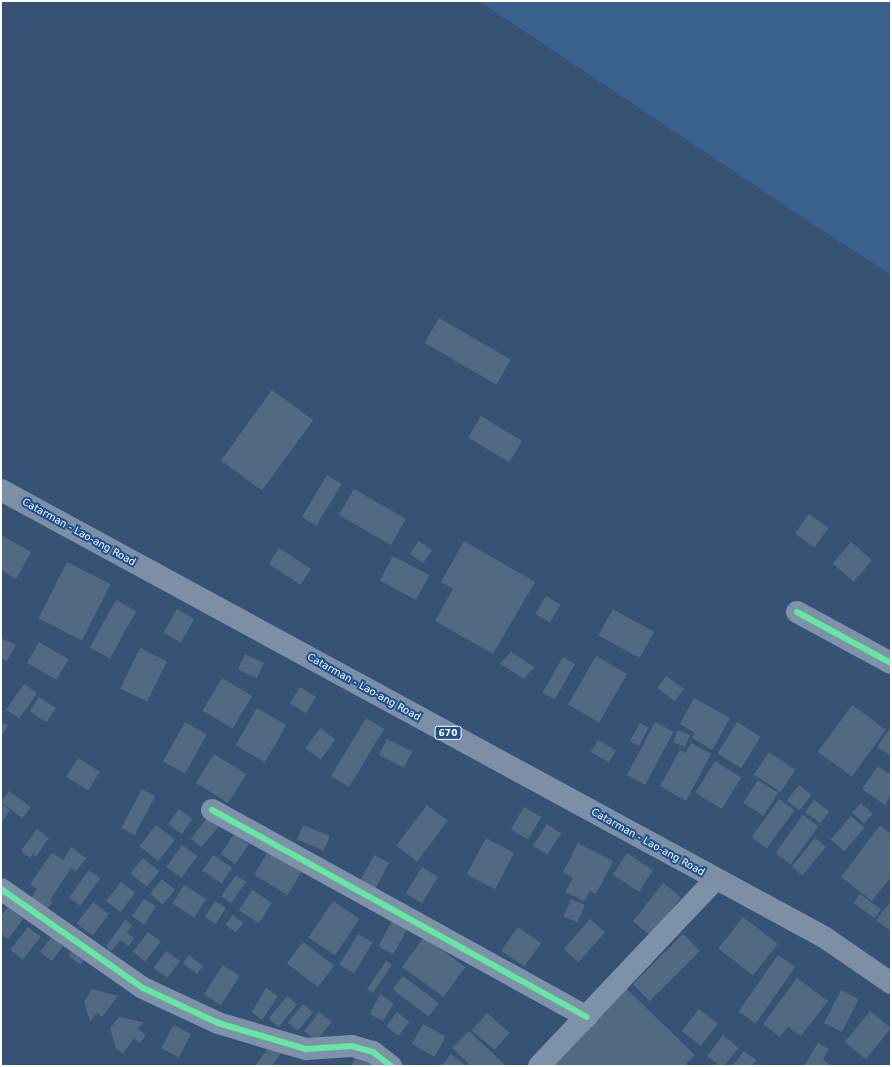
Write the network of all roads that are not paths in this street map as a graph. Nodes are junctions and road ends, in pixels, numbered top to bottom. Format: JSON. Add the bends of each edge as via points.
{"nodes":[{"id":1,"x":1,"y":490,"type":"edge"},
{"id":2,"x":797,"y":612,"type":"dead end"},
{"id":3,"x":891,"y":663,"type":"edge"},
{"id":4,"x":212,"y":810,"type":"dead end"},
{"id":5,"x":716,"y":879,"type":"junction"},
{"id":6,"x":1,"y":889,"type":"edge"},
{"id":7,"x":891,"y":983,"type":"edge"},
{"id":8,"x":586,"y":1017,"type":"junction"},
{"id":9,"x":391,"y":1066,"type":"edge"},
{"id":10,"x":539,"y":1066,"type":"edge"}],
"edges":[{"from":1,"to":5,"type":"main road","name":"Catarman - Lao-ang Road","number":"670"},
{"from":2,"to":3,"type":"street"},
{"from":4,"to":8,"type":"street"},
{"from":5,"to":7,"type":"main road","name":"Catarman - Lao-ang Road","number":"670","via":[[824,937]]},
{"from":5,"to":8,"type":"street"},
{"from":6,"to":9,"type":"street","via":[[143,988],[218,1023],[306,1049],[352,1046],[373,1052]]},
{"from":8,"to":10,"type":"street"}]}
